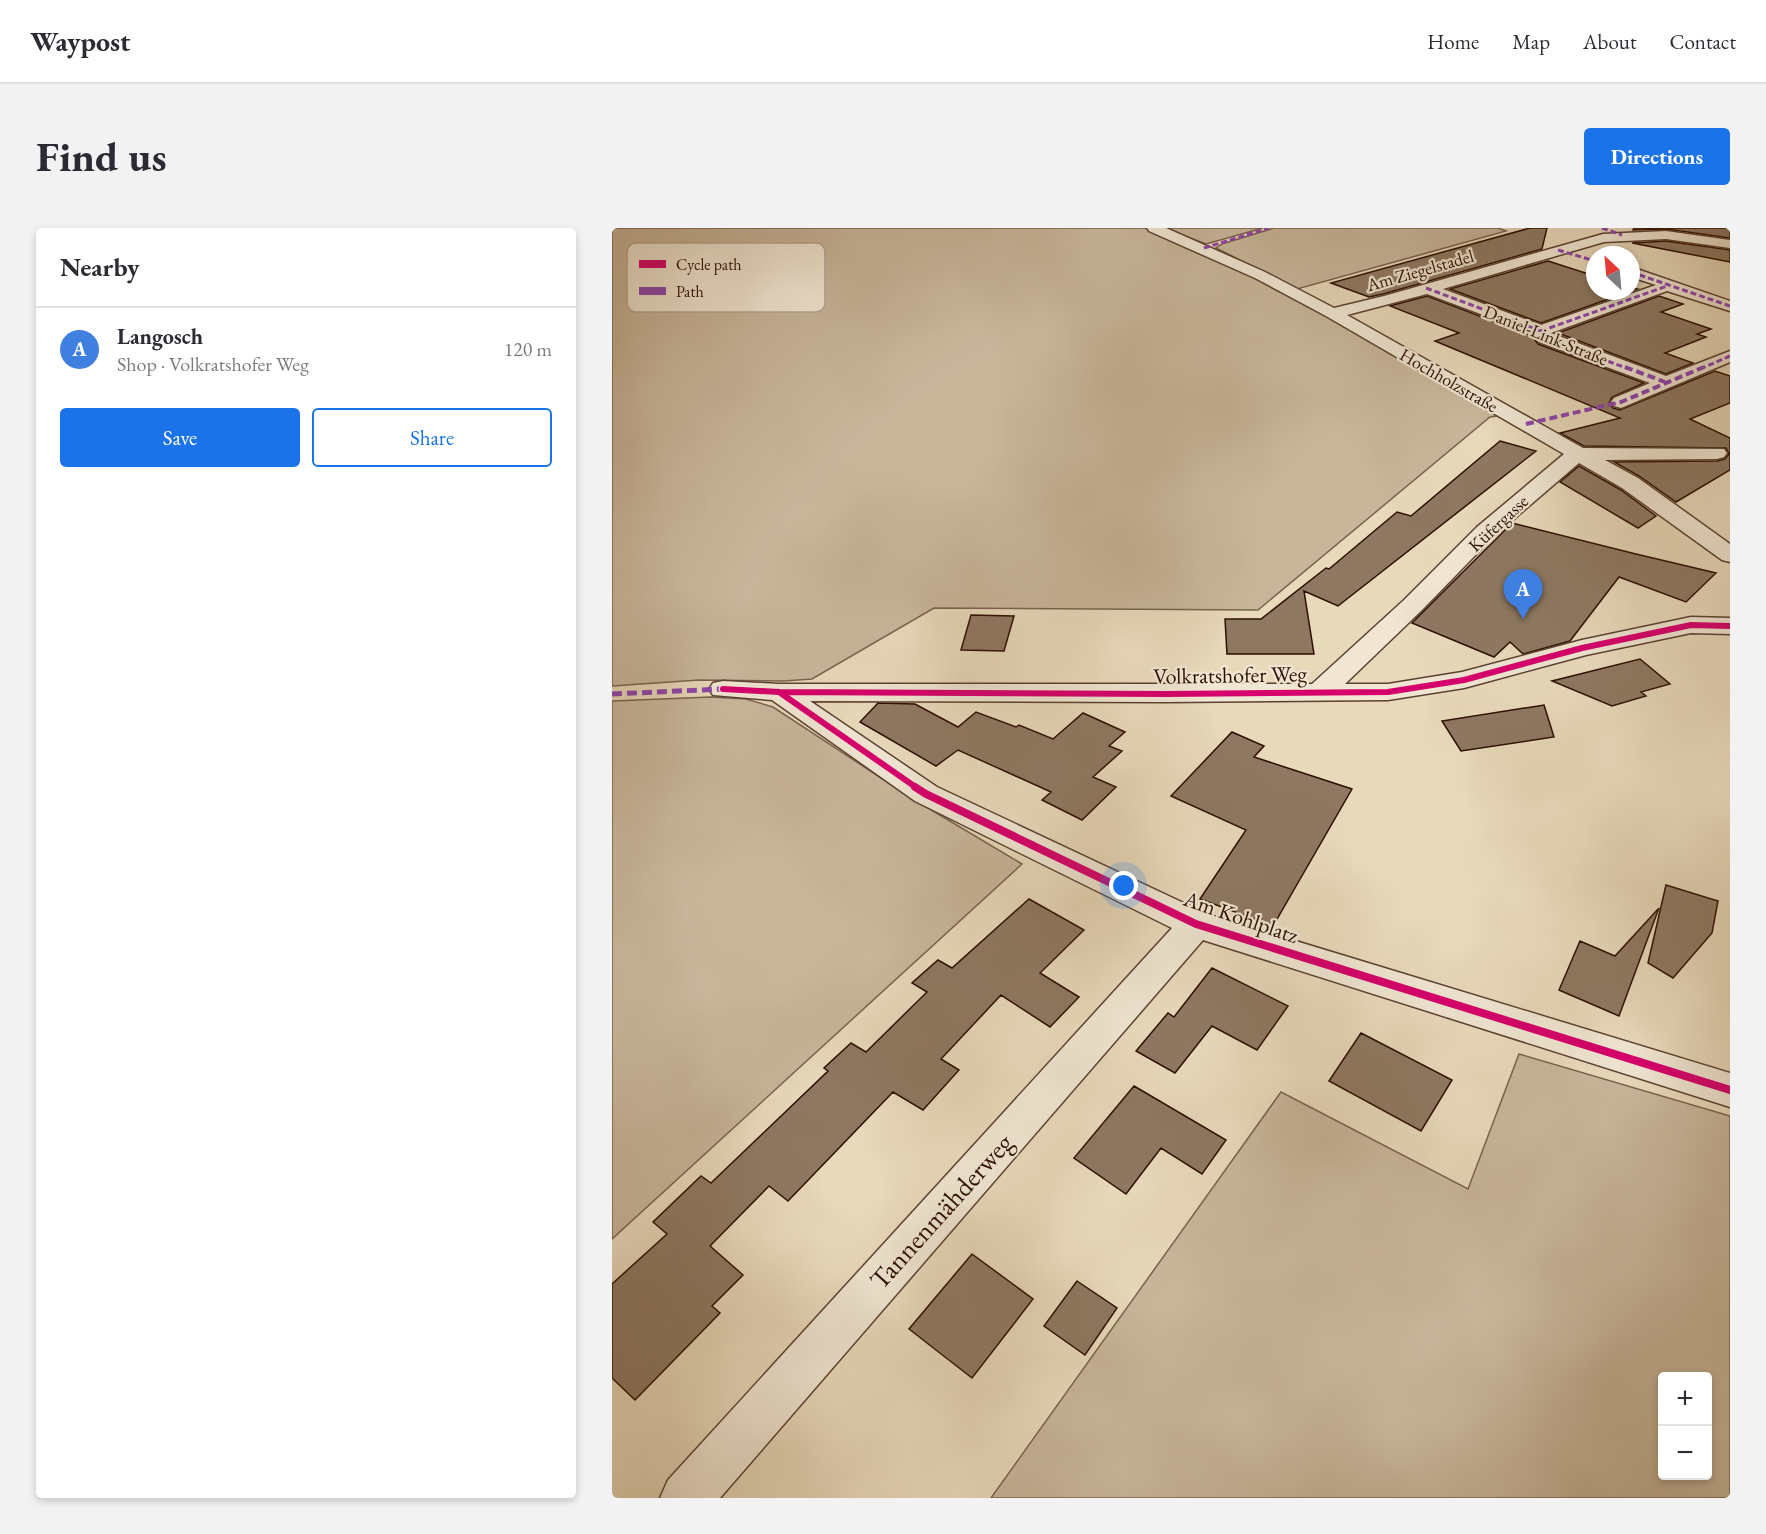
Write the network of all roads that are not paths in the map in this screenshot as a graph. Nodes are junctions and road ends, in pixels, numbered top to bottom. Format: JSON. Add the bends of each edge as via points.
{"nodes":[{"id":1,"x":1154,"y":228,"type":"edge"},
{"id":2,"x":1706,"y":228,"type":"edge"},
{"id":3,"x":1690,"y":236,"type":"junction"},
{"id":4,"x":1730,"y":243,"type":"edge"},
{"id":5,"x":1558,"y":250,"type":"junction"},
{"id":6,"x":1586,"y":258,"type":"edge"},
{"id":7,"x":1640,"y":275,"type":"edge"},
{"id":8,"x":1667,"y":286,"type":"junction"},
{"id":9,"x":1426,"y":288,"type":"junction"},
{"id":10,"x":1730,"y":306,"type":"edge"},
{"id":11,"x":1332,"y":312,"type":"junction"},
{"id":12,"x":1541,"y":331,"type":"junction"},
{"id":13,"x":1730,"y":356,"type":"edge"},
{"id":14,"x":1665,"y":382,"type":"junction"},
{"id":15,"x":1622,"y":402,"type":"dead end"},
{"id":16,"x":1717,"y":453,"type":"dead end"},
{"id":17,"x":1576,"y":454,"type":"junction"},
{"id":18,"x":1730,"y":555,"type":"edge"},
{"id":19,"x":1730,"y":626,"type":"edge"},
{"id":20,"x":723,"y":688,"type":"dead end"},
{"id":21,"x":1322,"y":691,"type":"junction"},
{"id":22,"x":779,"y":692,"type":"junction"},
{"id":23,"x":1197,"y":924,"type":"junction"},
{"id":24,"x":1730,"y":1090,"type":"edge"},
{"id":25,"x":686,"y":1498,"type":"edge"}],
"edges":[{"from":1,"to":11,"type":"street","name":"Hochholzstraße","via":[[1230,260]]},
{"from":2,"to":3,"type":"street"},
{"from":3,"to":4,"type":"street","name":"Am Ziegelstadel"},
{"from":3,"to":5,"type":"street","name":"Am Ziegelstadel","via":[[1631,234]]},
{"from":5,"to":6,"type":"street"},
{"from":5,"to":9,"type":"street","name":"Am Ziegelstadel"},
{"from":7,"to":8,"type":"street"},
{"from":8,"to":10,"type":"street"},
{"from":8,"to":12,"type":"street"},
{"from":9,"to":11,"type":"street","name":"Am Ziegelstadel"},
{"from":9,"to":12,"type":"street","name":"Daniel-Link-Straße"},
{"from":11,"to":17,"type":"street","name":"Hochholzstraße"},
{"from":12,"to":14,"type":"street","name":"Daniel-Link-Straße","via":[[1545,338]]},
{"from":13,"to":14,"type":"street"},
{"from":14,"to":15,"type":"street"},
{"from":16,"to":17,"type":"street"},
{"from":17,"to":18,"type":"street","name":"Hochholzstraße","via":[[1630,483]]},
{"from":17,"to":21,"type":"street","name":"Küfergasse","via":[[1485,532]]},
{"from":19,"to":21,"type":"street","name":"Volkratshofer Weg","via":[[1691,625],[1582,648],[1464,680],[1388,692]]},
{"from":20,"to":22,"type":"street","name":"Volkratshofer Weg"},
{"from":21,"to":22,"type":"street","name":"Volkratshofer Weg"},
{"from":22,"to":23,"type":"street","name":"Am Kohlplatz","via":[[926,794]]},
{"from":23,"to":24,"type":"street","name":"Am Kohlplatz"},
{"from":23,"to":25,"type":"street","name":"Tannenmähderweg"}]}
